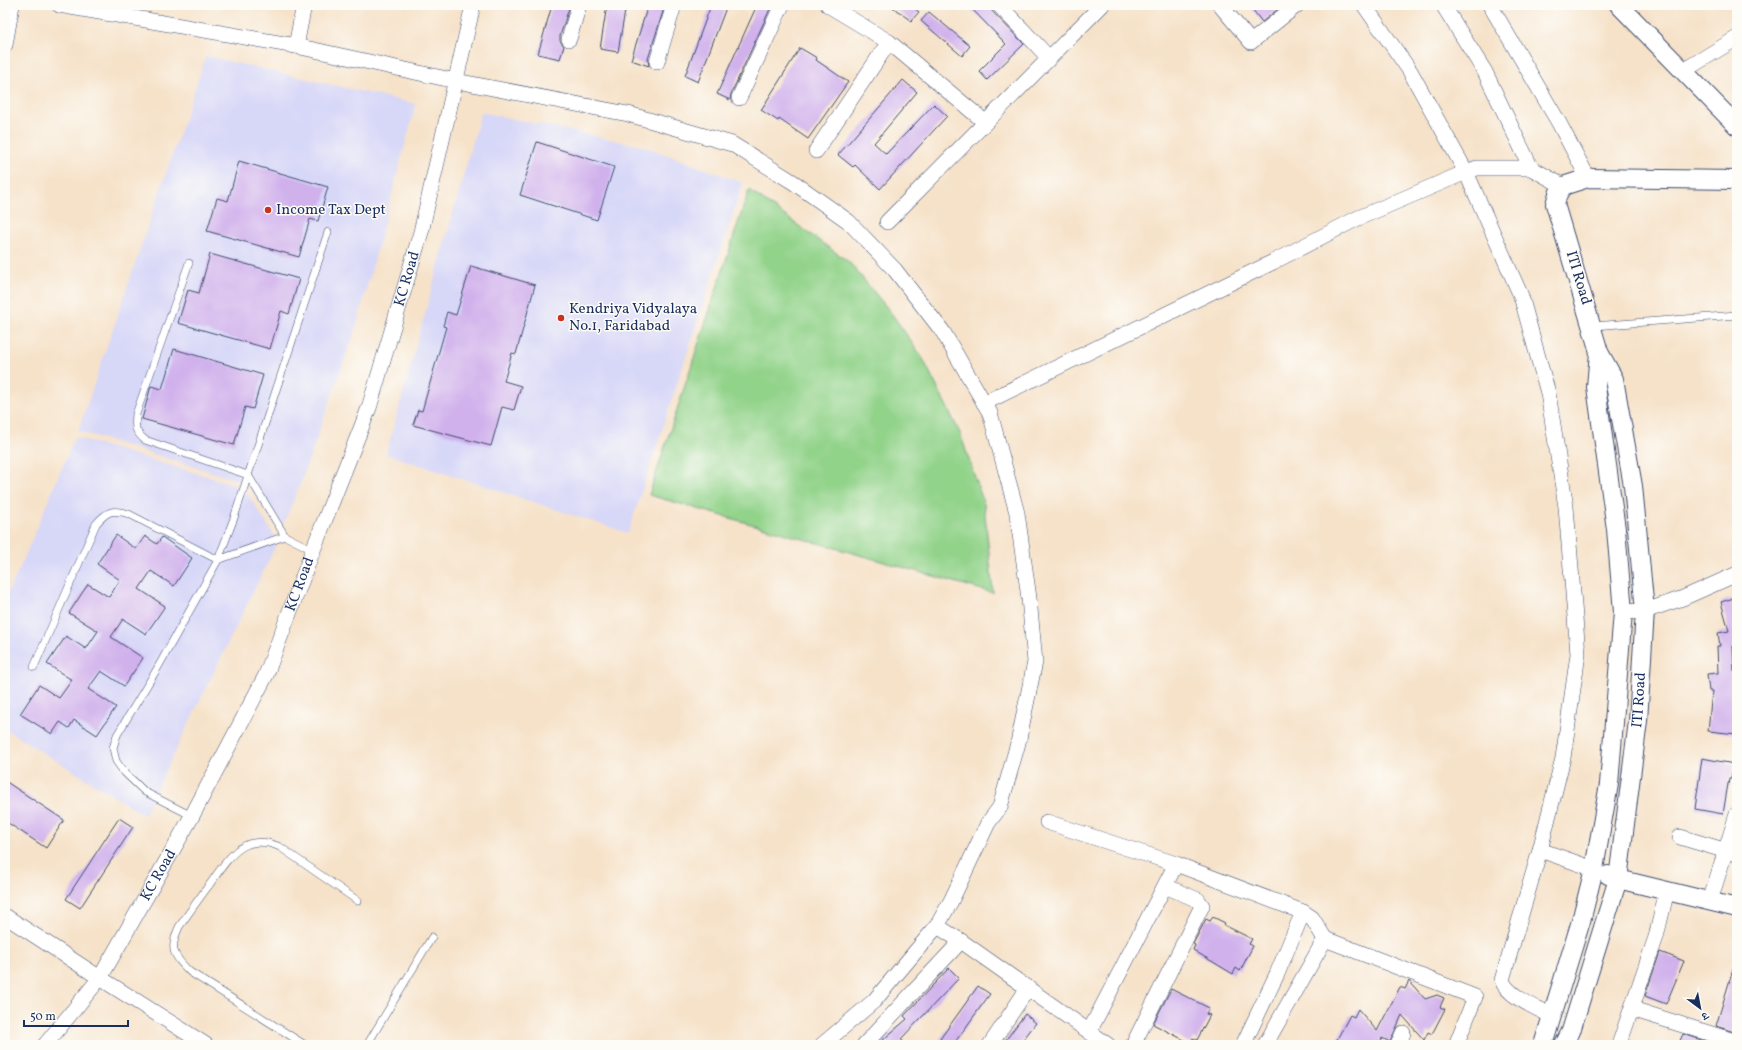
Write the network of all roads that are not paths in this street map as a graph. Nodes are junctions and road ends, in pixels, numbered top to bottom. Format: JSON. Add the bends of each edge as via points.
{"nodes":[{"id":1,"x":12,"y":5,"type":"edge"},
{"id":2,"x":59,"y":5,"type":"edge"},
{"id":3,"x":304,"y":5,"type":"edge"},
{"id":4,"x":473,"y":5,"type":"edge"},
{"id":5,"x":579,"y":5,"type":"edge"},
{"id":6,"x":674,"y":5,"type":"edge"},
{"id":7,"x":782,"y":5,"type":"edge"},
{"id":8,"x":828,"y":5,"type":"edge"},
{"id":9,"x":999,"y":5,"type":"edge"},
{"id":10,"x":1102,"y":5,"type":"edge"},
{"id":11,"x":1220,"y":5,"type":"edge"},
{"id":12,"x":1297,"y":5,"type":"edge"},
{"id":13,"x":1364,"y":5,"type":"edge"},
{"id":14,"x":1443,"y":5,"type":"edge"},
{"id":15,"x":1490,"y":5,"type":"edge"},
{"id":16,"x":1622,"y":6,"type":"edge"},
{"id":17,"x":1737,"y":38,"type":"edge"},
{"id":18,"x":569,"y":39,"type":"dead end"},
{"id":19,"x":889,"y":42,"type":"junction"},
{"id":20,"x":5,"y":45,"type":"edge"},
{"id":21,"x":296,"y":46,"type":"junction"},
{"id":22,"x":1049,"y":58,"type":"junction"},
{"id":23,"x":657,"y":62,"type":"dead end"},
{"id":24,"x":1683,"y":71,"type":"junction"},
{"id":25,"x":456,"y":80,"type":"junction"},
{"id":26,"x":739,"y":98,"type":"dead end"},
{"id":27,"x":985,"y":122,"type":"junction"},
{"id":28,"x":1737,"y":126,"type":"edge"},
{"id":29,"x":816,"y":151,"type":"dead end"},
{"id":30,"x":1531,"y":168,"type":"junction"},
{"id":31,"x":1466,"y":172,"type":"junction"},
{"id":32,"x":1588,"y":178,"type":"junction"},
{"id":33,"x":1737,"y":180,"type":"edge"},
{"id":34,"x":1563,"y":186,"type":"junction"},
{"id":35,"x":887,"y":222,"type":"dead end"},
{"id":36,"x":328,"y":232,"type":"dead end"},
{"id":37,"x":189,"y":263,"type":"dead end"},
{"id":38,"x":1737,"y":315,"type":"edge"},
{"id":39,"x":1593,"y":326,"type":"junction"},
{"id":40,"x":1599,"y":352,"type":"junction"},
{"id":41,"x":984,"y":403,"type":"junction"},
{"id":42,"x":248,"y":475,"type":"junction"},
{"id":43,"x":285,"y":536,"type":"junction"},
{"id":44,"x":313,"y":550,"type":"junction"},
{"id":45,"x":218,"y":560,"type":"junction"},
{"id":46,"x":1737,"y":574,"type":"edge"},
{"id":47,"x":1623,"y":612,"type":"junction"},
{"id":48,"x":1645,"y":612,"type":"junction"},
{"id":49,"x":34,"y":666,"type":"dead end"},
{"id":50,"x":1737,"y":814,"type":"edge"},
{"id":51,"x":192,"y":816,"type":"junction"},
{"id":52,"x":1047,"y":822,"type":"dead end"},
{"id":53,"x":1680,"y":837,"type":"dead end"},
{"id":54,"x":1540,"y":850,"type":"junction"},
{"id":55,"x":1731,"y":852,"type":"edge"},
{"id":56,"x":1176,"y":864,"type":"junction"},
{"id":57,"x":1594,"y":869,"type":"junction"},
{"id":58,"x":1618,"y":879,"type":"junction"},
{"id":59,"x":1165,"y":886,"type":"junction"},
{"id":60,"x":1667,"y":890,"type":"junction"},
{"id":61,"x":358,"y":900,"type":"dead end"},
{"id":62,"x":1710,"y":901,"type":"junction"},
{"id":63,"x":1737,"y":908,"type":"edge"},
{"id":64,"x":1303,"y":912,"type":"junction"},
{"id":65,"x":5,"y":916,"type":"edge"},
{"id":66,"x":937,"y":926,"type":"junction"},
{"id":67,"x":432,"y":937,"type":"dead end"},
{"id":68,"x":1325,"y":939,"type":"junction"},
{"id":69,"x":961,"y":941,"type":"junction"},
{"id":70,"x":100,"y":978,"type":"junction"},
{"id":71,"x":1028,"y":988,"type":"junction"},
{"id":72,"x":1632,"y":1009,"type":"junction"},
{"id":73,"x":1552,"y":1016,"type":"junction"},
{"id":74,"x":1098,"y":1040,"type":"edge"},
{"id":75,"x":1737,"y":1042,"type":"edge"},
{"id":76,"x":45,"y":1045,"type":"edge"},
{"id":77,"x":206,"y":1045,"type":"edge"},
{"id":78,"x":305,"y":1045,"type":"edge"},
{"id":79,"x":367,"y":1045,"type":"edge"},
{"id":80,"x":822,"y":1045,"type":"edge"},
{"id":81,"x":864,"y":1045,"type":"edge"},
{"id":82,"x":990,"y":1045,"type":"edge"},
{"id":83,"x":1133,"y":1045,"type":"edge"},
{"id":84,"x":1243,"y":1045,"type":"edge"},
{"id":85,"x":1265,"y":1045,"type":"edge"},
{"id":86,"x":1456,"y":1045,"type":"edge"},
{"id":87,"x":1543,"y":1045,"type":"edge"},
{"id":88,"x":1564,"y":1045,"type":"edge"},
{"id":89,"x":1619,"y":1045,"type":"edge"}],
"edges":[{"from":1,"to":20,"type":"street"},
{"from":2,"to":21,"type":"street"},
{"from":3,"to":21,"type":"street"},
{"from":4,"to":25,"type":"street","name":"KC Road"},
{"from":5,"to":18,"type":"street"},
{"from":6,"to":23,"type":"street"},
{"from":7,"to":26,"type":"street"},
{"from":8,"to":19,"type":"street"},
{"from":9,"to":22,"type":"street"},
{"from":10,"to":22,"type":"street"},
{"from":11,"to":12,"type":"street","via":[[1251,42]]},
{"from":13,"to":31,"type":"street","via":[[1410,71]]},
{"from":14,"to":30,"type":"street","via":[[1485,72]]},
{"from":15,"to":32,"type":"street"},
{"from":16,"to":24,"type":"street"},
{"from":17,"to":24,"type":"street"},
{"from":19,"to":27,"type":"street"},
{"from":19,"to":29,"type":"street"},
{"from":21,"to":25,"type":"street"},
{"from":22,"to":27,"type":"street"},
{"from":24,"to":28,"type":"street"},
{"from":25,"to":41,"type":"street","via":[[628,114],[732,144],[793,182],[853,226],[895,270],[943,332]]},
{"from":25,"to":44,"type":"street","name":"KC Road","via":[[421,232],[370,408]]},
{"from":27,"to":35,"type":"street"},
{"from":30,"to":31,"type":"street","via":[[1477,168]]},
{"from":30,"to":34,"type":"street"},
{"from":31,"to":41,"type":"street","via":[[1356,218],[1274,262]]},
{"from":31,"to":54,"type":"street","via":[[1521,296],[1548,393],[1566,507],[1578,654],[1563,758]]},
{"from":32,"to":33,"type":"street"},
{"from":32,"to":34,"type":"street"},
{"from":34,"to":39,"type":"street","name":"ITI Road","via":[[1555,204]]},
{"from":36,"to":42,"type":"lane"},
{"from":37,"to":42,"type":"lane","via":[[136,414],[135,428],[137,434],[145,440]]},
{"from":38,"to":39,"type":"lane"},
{"from":39,"to":40,"type":"street","name":"ITI Road"},
{"from":40,"to":47,"type":"street","name":"ITI Road","via":[[1596,387],[1616,529]]},
{"from":40,"to":48,"type":"street","name":"ITI Road","via":[[1614,379],[1633,486]]},
{"from":41,"to":66,"type":"street","via":[[990,413],[1017,514],[1030,598],[1035,662],[1018,743],[1000,807],[988,824]]},
{"from":42,"to":43,"type":"lane"},
{"from":42,"to":45,"type":"lane"},
{"from":43,"to":44,"type":"lane"},
{"from":43,"to":45,"type":"lane"},
{"from":44,"to":51,"type":"street","name":"KC Road","via":[[266,675]]},
{"from":45,"to":49,"type":"lane","via":[[129,514],[116,510],[104,514],[96,524]]},
{"from":45,"to":51,"type":"lane","via":[[117,735],[113,748],[116,761],[123,771],[145,792]]},
{"from":46,"to":48,"type":"street"},
{"from":47,"to":48,"type":"street"},
{"from":47,"to":57,"type":"street","name":"ITI Road","via":[[1609,784]]},
{"from":48,"to":58,"type":"street","name":"ITI Road","via":[[1638,721]]},
{"from":50,"to":55,"type":"street"},
{"from":51,"to":70,"type":"street","name":"KC Road"},
{"from":52,"to":56,"type":"street"},
{"from":53,"to":55,"type":"street"},
{"from":54,"to":57,"type":"street"},
{"from":54,"to":73,"type":"street","via":[[1502,980],[1514,995]]},
{"from":55,"to":62,"type":"street"},
{"from":56,"to":59,"type":"street"},
{"from":56,"to":64,"type":"street"},
{"from":57,"to":58,"type":"street"},
{"from":57,"to":73,"type":"street","name":"ITI Road","via":[[1581,922]]},
{"from":58,"to":60,"type":"street"},
{"from":58,"to":88,"type":"street","name":"ITI Road","via":[[1571,1031]]},
{"from":59,"to":74,"type":"street"},
{"from":59,"to":83,"type":"street","via":[[1198,900],[1202,906]]},
{"from":60,"to":62,"type":"street"},
{"from":60,"to":72,"type":"street","via":[[1656,937]]},
{"from":61,"to":78,"type":"lane","via":[[280,848],[268,842],[256,842],[244,846],[229,857],[179,927],[174,938],[173,950],[177,960],[190,972]]},
{"from":62,"to":63,"type":"street"},
{"from":64,"to":68,"type":"street","via":[[1312,918]]},
{"from":64,"to":84,"type":"street"},
{"from":65,"to":70,"type":"street"},
{"from":66,"to":69,"type":"street"},
{"from":66,"to":80,"type":"street","via":[[874,1001]]},
{"from":67,"to":79,"type":"lane"},
{"from":68,"to":85,"type":"street"},
{"from":68,"to":86,"type":"street","via":[[1475,997]]},
{"from":69,"to":71,"type":"street"},
{"from":69,"to":81,"type":"street"},
{"from":70,"to":76,"type":"street","name":"KC Road"},
{"from":70,"to":77,"type":"street"},
{"from":71,"to":74,"type":"street"},
{"from":71,"to":82,"type":"street"},
{"from":72,"to":75,"type":"street"},
{"from":72,"to":89,"type":"street"},
{"from":73,"to":87,"type":"street","name":"ITI Road"}]}
